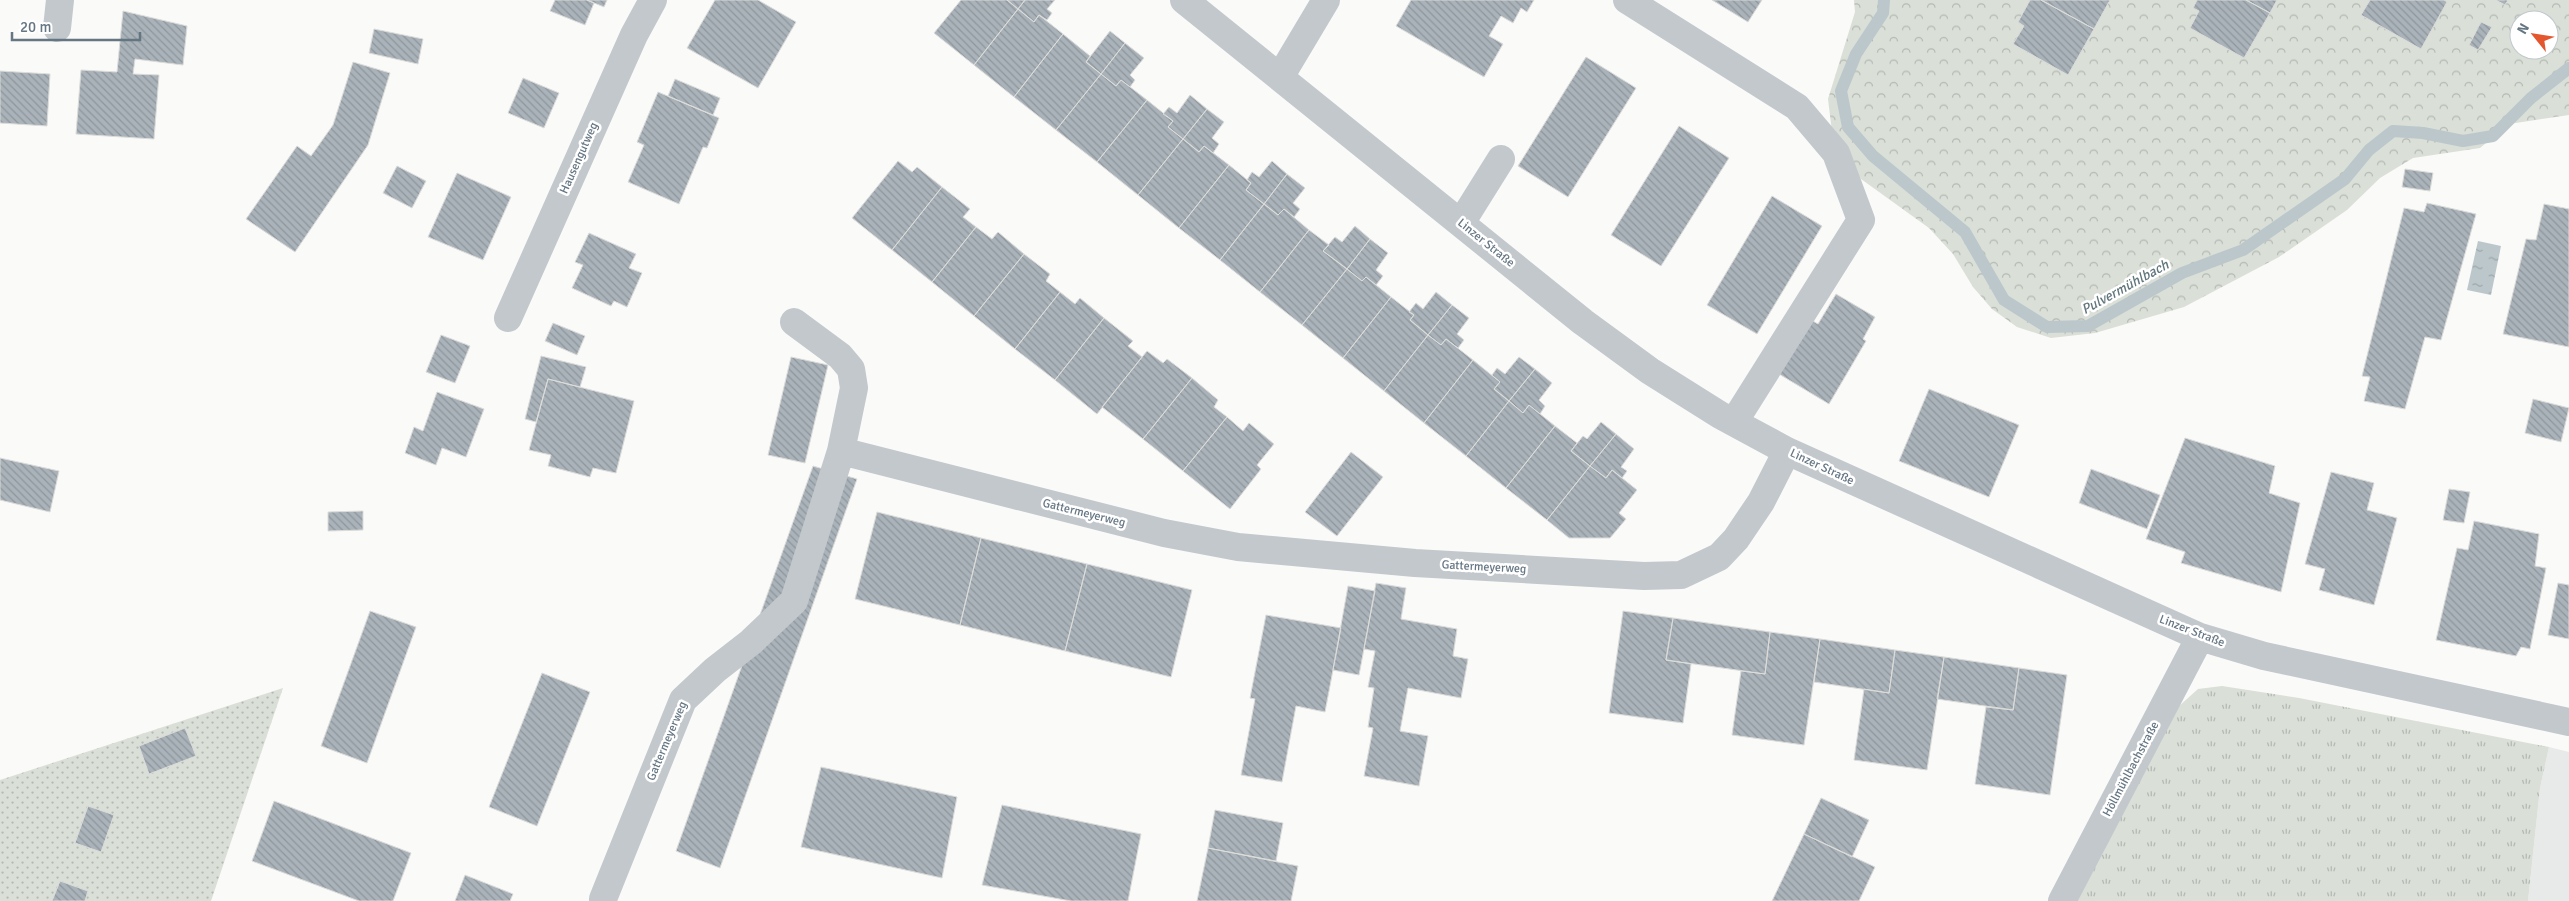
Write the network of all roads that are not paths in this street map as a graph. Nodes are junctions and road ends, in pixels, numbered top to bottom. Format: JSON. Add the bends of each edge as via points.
{"nodes":[{"id":1,"x":60,"y":0,"type":"edge"},
{"id":2,"x":653,"y":0,"type":"edge"},
{"id":3,"x":1184,"y":0,"type":"edge"},
{"id":4,"x":1326,"y":0,"type":"edge"},
{"id":5,"x":1628,"y":0,"type":"edge"},
{"id":6,"x":57,"y":28,"type":"dead end"},
{"id":7,"x":1280,"y":77,"type":"junction"},
{"id":8,"x":1501,"y":159,"type":"dead end"},
{"id":9,"x":1461,"y":223,"type":"junction"},
{"id":10,"x":508,"y":318,"type":"dead end"},
{"id":11,"x":794,"y":322,"type":"dead end"},
{"id":12,"x":1734,"y":422,"type":"junction"},
{"id":13,"x":842,"y":451,"type":"junction"},
{"id":14,"x":1787,"y":451,"type":"junction"},
{"id":15,"x":2200,"y":637,"type":"junction"},
{"id":16,"x":2569,"y":722,"type":"edge"},
{"id":17,"x":602,"y":899,"type":"dead end"},
{"id":18,"x":2062,"y":901,"type":"edge"}],
"edges":[{"from":1,"to":6,"type":"street"},
{"from":2,"to":10,"type":"street","name":"Hausengutweg"},
{"from":3,"to":7,"type":"street","name":"Linzer Straße"},
{"from":4,"to":7,"type":"street"},
{"from":5,"to":12,"type":"street","via":[[1797,107],[1836,153],[1861,220]]},
{"from":7,"to":9,"type":"street","name":"Linzer Straße"},
{"from":8,"to":9,"type":"street"},
{"from":9,"to":12,"type":"street","name":"Linzer Straße","via":[[1583,322],[1650,371]]},
{"from":11,"to":13,"type":"street","via":[[851,368],[854,388]]},
{"from":12,"to":14,"type":"street","name":"Linzer Straße"},
{"from":13,"to":14,"type":"street","name":"Gattermeyerweg","via":[[1164,533],[1238,547],[1415,563],[1644,576],[1681,574],[1719,557],[1736,539],[1761,502]]},
{"from":13,"to":17,"type":"street","name":"Gattermeyerweg","via":[[794,601],[683,700]]},
{"from":14,"to":15,"type":"street","name":"Linzer Straße"},
{"from":15,"to":16,"type":"street","name":"Linzer Straße","via":[[2264,656]]},
{"from":15,"to":18,"type":"street","name":"Höllmühlbachstraße"}]}
